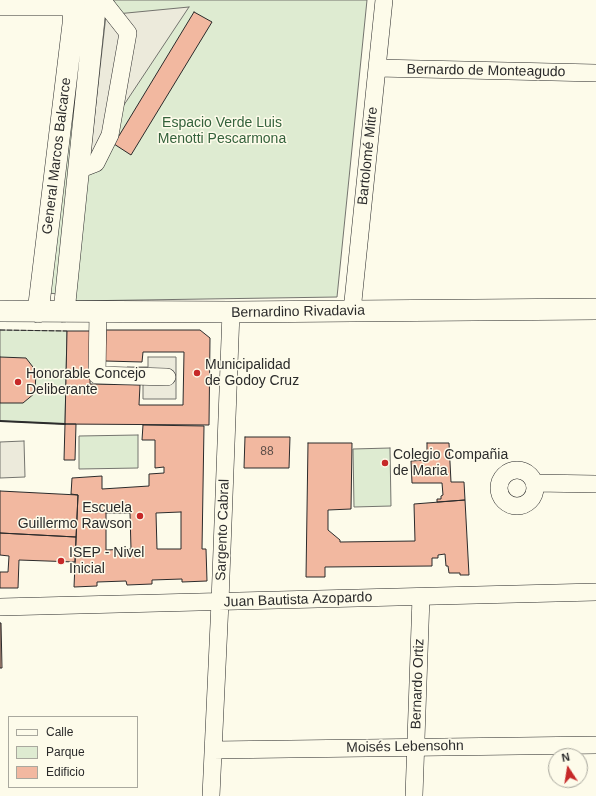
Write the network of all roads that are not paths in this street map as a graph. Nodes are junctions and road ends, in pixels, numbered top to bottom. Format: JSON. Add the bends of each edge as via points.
{"nodes":[{"id":1,"x":384,"y":0,"type":"edge"},
{"id":2,"x":74,"y":3,"type":"edge"},
{"id":3,"x":96,"y":4,"type":"edge"},
{"id":4,"x":0,"y":7,"type":"edge"},
{"id":5,"x":377,"y":68,"type":"junction"},
{"id":6,"x":596,"y":73,"type":"edge"},
{"id":7,"x":78,"y":170,"type":"junction"},
{"id":8,"x":596,"y":309,"type":"edge"},
{"id":9,"x":0,"y":311,"type":"edge"},
{"id":10,"x":352,"y":311,"type":"junction"},
{"id":11,"x":38,"y":312,"type":"junction"},
{"id":12,"x":64,"y":312,"type":"junction"},
{"id":13,"x":98,"y":312,"type":"junction"},
{"id":14,"x":231,"y":312,"type":"junction"},
{"id":15,"x":167,"y":377,"type":"dead end"},
{"id":16,"x":535,"y":483,"type":"dead end"},
{"id":17,"x":596,"y":484,"type":"edge"},
{"id":18,"x":596,"y":592,"type":"edge"},
{"id":19,"x":421,"y":597,"type":"junction"},
{"id":20,"x":220,"y":602,"type":"junction"},
{"id":21,"x":0,"y":607,"type":"edge"},
{"id":22,"x":596,"y":745,"type":"edge"},
{"id":23,"x":416,"y":747,"type":"junction"},
{"id":24,"x":213,"y":750,"type":"junction"},
{"id":25,"x":211,"y":796,"type":"edge"},
{"id":26,"x":414,"y":796,"type":"edge"}],
"edges":[{"from":1,"to":5,"type":"street","name":"Bartolomé Mitre"},
{"from":2,"to":3,"type":"street"},
{"from":2,"to":4,"type":"street"},
{"from":2,"to":11,"type":"main road","name":"General Marcos Balcarce"},
{"from":3,"to":7,"type":"main road","name":"General Marcos Balcarce"},
{"from":3,"to":7,"type":"street","via":[[106,5],[128,33],[110,135],[96,163]]},
{"from":5,"to":6,"type":"street","name":"Bernardo de Monteagudo"},
{"from":5,"to":10,"type":"street","name":"Bartolomé Mitre"},
{"from":7,"to":12,"type":"main road","name":"General Marcos Balcarce"},
{"from":8,"to":10,"type":"main road","name":"Bernardino Rivadavia"},
{"from":9,"to":11,"type":"main road","name":"Bernardino Rivadavia"},
{"from":10,"to":14,"type":"main road","name":"Bernardino Rivadavia"},
{"from":11,"to":12,"type":"main road","name":"Bernardino Rivadavia"},
{"from":12,"to":13,"type":"main road","name":"Bernardino Rivadavia"},
{"from":13,"to":14,"type":"main road","name":"Bernardino Rivadavia"},
{"from":13,"to":15,"type":"street","via":[[97,375]]},
{"from":14,"to":20,"type":"street","name":"Sargento Cabral"},
{"from":16,"to":17,"type":"street"},
{"from":18,"to":19,"type":"street","name":"Juan Bautista Azopardo"},
{"from":19,"to":20,"type":"street","name":"Juan Bautista Azopardo"},
{"from":19,"to":23,"type":"street","name":"Bernardo Ortiz"},
{"from":20,"to":21,"type":"street","name":"Juan Bautista Azopardo"},
{"from":20,"to":24,"type":"street","name":"Sargento Cabral"},
{"from":22,"to":23,"type":"street","name":"Moisés Lebensohn"},
{"from":23,"to":24,"type":"street","name":"Moisés Lebensohn"},
{"from":23,"to":26,"type":"street","name":"Bernardo Ortiz"},
{"from":24,"to":25,"type":"street","name":"Sargento Cabral"}]}
